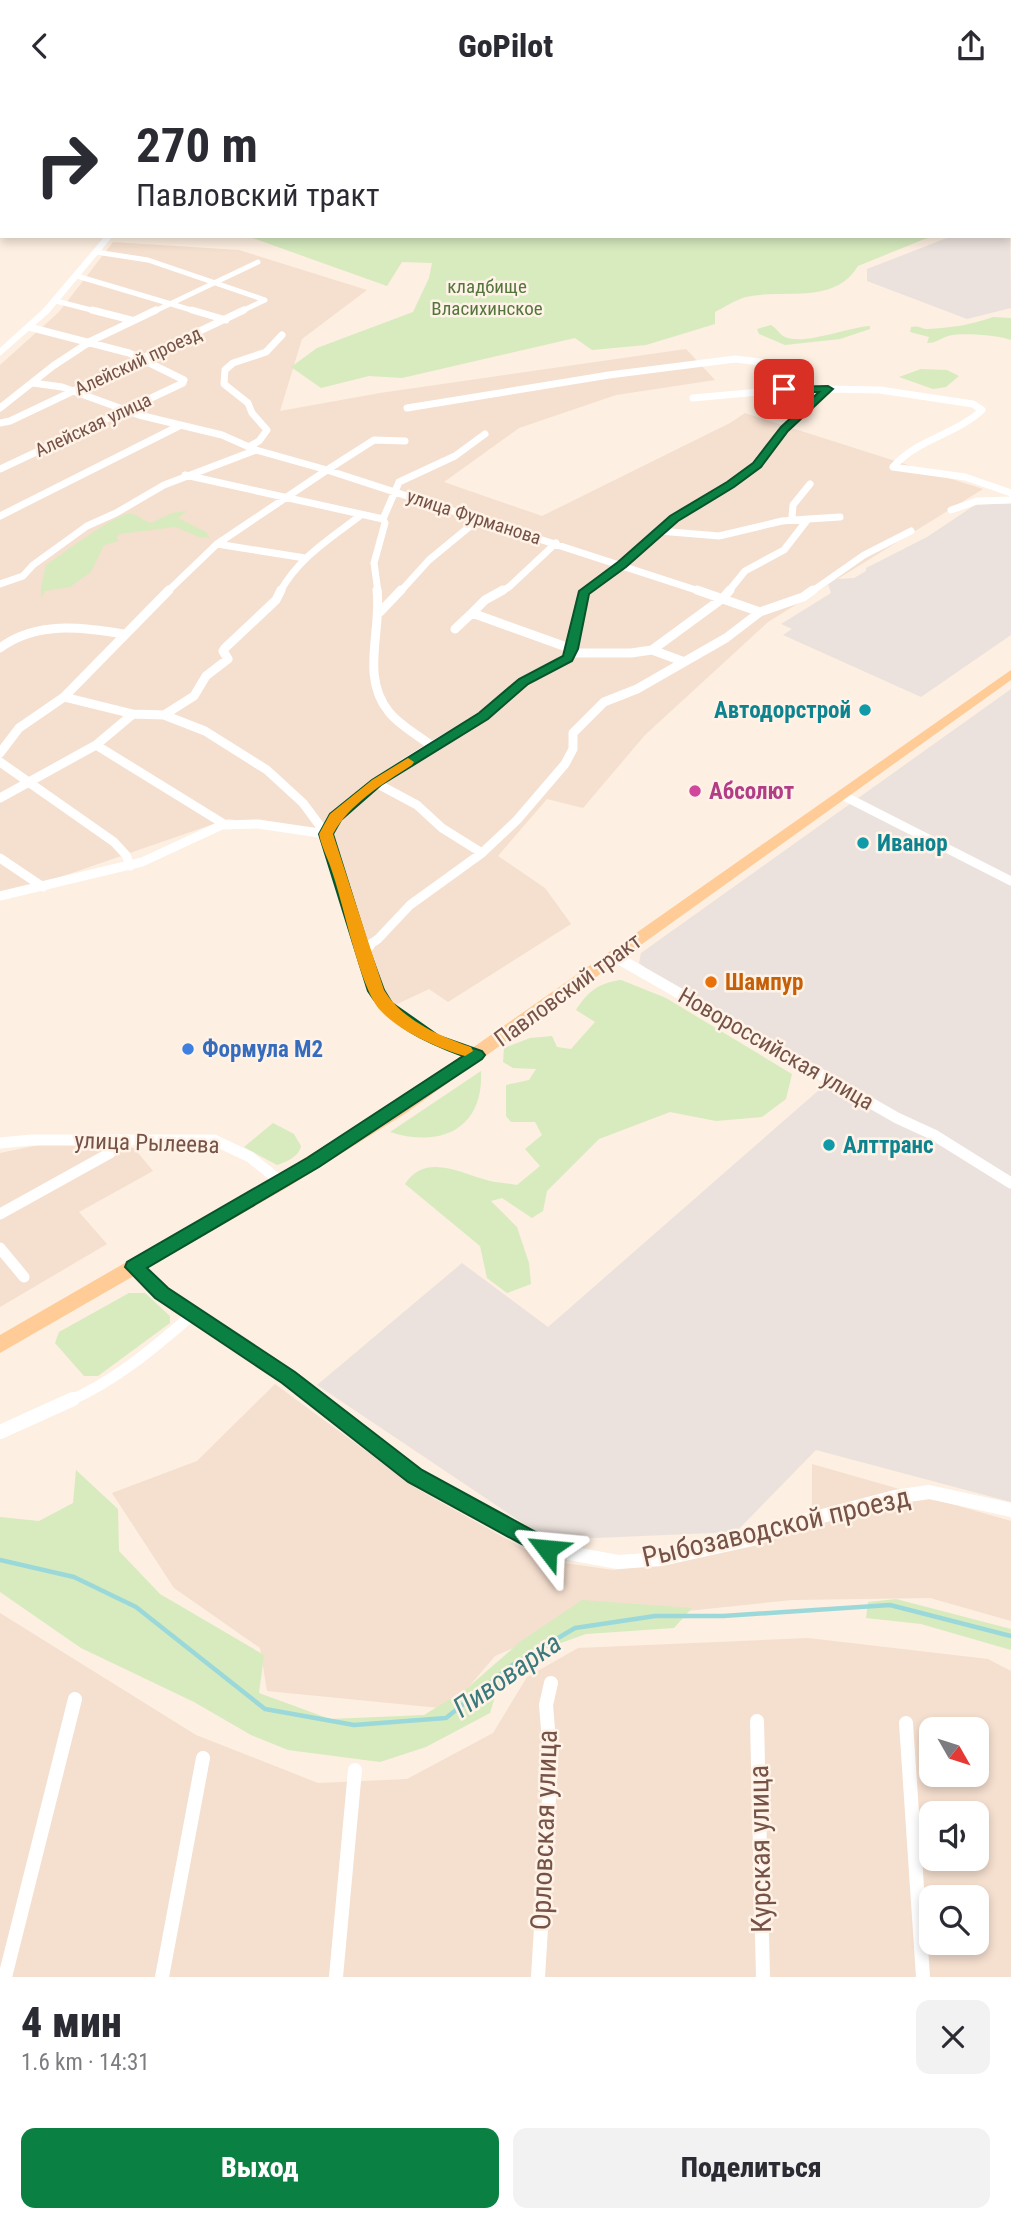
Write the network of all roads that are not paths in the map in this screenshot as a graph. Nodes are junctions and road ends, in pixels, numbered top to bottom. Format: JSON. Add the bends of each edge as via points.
{"nodes":[{"id":1,"x":107,"y":238,"type":"edge"},
{"id":2,"x":96,"y":252,"type":"junction"},
{"id":3,"x":258,"y":262,"type":"dead end"},
{"id":4,"x":77,"y":276,"type":"junction"},
{"id":5,"x":213,"y":281,"type":"junction"},
{"id":6,"x":56,"y":301,"type":"junction"},
{"id":7,"x":170,"y":302,"type":"junction"},
{"id":8,"x":131,"y":320,"type":"junction"},
{"id":9,"x":226,"y":320,"type":"junction"},
{"id":10,"x":30,"y":327,"type":"junction"},
{"id":11,"x":282,"y":335,"type":"dead end"},
{"id":12,"x":91,"y":341,"type":"junction"},
{"id":13,"x":0,"y":353,"type":"edge"},
{"id":14,"x":142,"y":359,"type":"junction"},
{"id":15,"x":33,"y":383,"type":"junction"},
{"id":16,"x":803,"y":388,"type":"junction"},
{"id":17,"x":828,"y":389,"type":"junction"},
{"id":18,"x":74,"y":392,"type":"junction"},
{"id":19,"x":693,"y":398,"type":"dead end"},
{"id":20,"x":0,"y":408,"type":"edge"},
{"id":21,"x":407,"y":408,"type":"dead end"},
{"id":22,"x":126,"y":410,"type":"junction"},
{"id":23,"x":0,"y":423,"type":"edge"},
{"id":24,"x":179,"y":426,"type":"junction"},
{"id":25,"x":485,"y":434,"type":"dead end"},
{"id":26,"x":405,"y":440,"type":"dead end"},
{"id":27,"x":253,"y":448,"type":"junction"},
{"id":28,"x":0,"y":456,"type":"edge"},
{"id":29,"x":14,"y":462,"type":"junction"},
{"id":30,"x":0,"y":469,"type":"edge"},
{"id":31,"x":327,"y":470,"type":"junction"},
{"id":32,"x":184,"y":475,"type":"junction"},
{"id":33,"x":810,"y":484,"type":"dead end"},
{"id":34,"x":395,"y":491,"type":"junction"},
{"id":35,"x":1011,"y":493,"type":"edge"},
{"id":36,"x":285,"y":499,"type":"junction"},
{"id":37,"x":1011,"y":500,"type":"edge"},
{"id":38,"x":0,"y":502,"type":"edge"},
{"id":39,"x":15,"y":509,"type":"junction"},
{"id":40,"x":951,"y":510,"type":"dead end"},
{"id":41,"x":361,"y":515,"type":"junction"},
{"id":42,"x":0,"y":516,"type":"edge"},
{"id":43,"x":792,"y":517,"type":"junction"},
{"id":44,"x":840,"y":517,"type":"dead end"},
{"id":45,"x":480,"y":518,"type":"junction"},
{"id":46,"x":383,"y":519,"type":"junction"},
{"id":47,"x":808,"y":519,"type":"junction"},
{"id":48,"x":659,"y":531,"type":"junction"},
{"id":49,"x":911,"y":531,"type":"dead end"},
{"id":50,"x":556,"y":543,"type":"junction"},
{"id":51,"x":217,"y":544,"type":"junction"},
{"id":52,"x":305,"y":558,"type":"junction"},
{"id":53,"x":622,"y":564,"type":"junction"},
{"id":54,"x":0,"y":584,"type":"edge"},
{"id":55,"x":723,"y":598,"type":"junction"},
{"id":56,"x":380,"y":612,"type":"junction"},
{"id":57,"x":760,"y":612,"type":"junction"},
{"id":58,"x":472,"y":613,"type":"junction"},
{"id":59,"x":454,"y":629,"type":"dead end"},
{"id":60,"x":123,"y":634,"type":"junction"},
{"id":61,"x":0,"y":648,"type":"edge"},
{"id":62,"x":652,"y":650,"type":"junction"},
{"id":63,"x":572,"y":651,"type":"junction"},
{"id":64,"x":682,"y":661,"type":"junction"},
{"id":65,"x":1011,"y":674,"type":"edge"},
{"id":66,"x":64,"y":697,"type":"junction"},
{"id":67,"x":134,"y":714,"type":"junction"},
{"id":68,"x":164,"y":715,"type":"junction"},
{"id":69,"x":96,"y":745,"type":"junction"},
{"id":70,"x":432,"y":746,"type":"junction"},
{"id":71,"x":0,"y":753,"type":"edge"},
{"id":72,"x":0,"y":762,"type":"edge"},
{"id":73,"x":29,"y":783,"type":"junction"},
{"id":74,"x":376,"y":783,"type":"junction"},
{"id":75,"x":842,"y":795,"type":"junction"},
{"id":76,"x":0,"y":798,"type":"edge"},
{"id":77,"x":224,"y":824,"type":"junction"},
{"id":78,"x":326,"y":834,"type":"junction"},
{"id":79,"x":482,"y":853,"type":"junction"},
{"id":80,"x":0,"y":858,"type":"edge"},
{"id":81,"x":130,"y":866,"type":"junction"},
{"id":82,"x":1011,"y":881,"type":"edge"},
{"id":83,"x":43,"y":887,"type":"junction"},
{"id":84,"x":0,"y":896,"type":"edge"},
{"id":85,"x":362,"y":949,"type":"junction"},
{"id":86,"x":614,"y":956,"type":"junction"},
{"id":87,"x":477,"y":1055,"type":"junction"},
{"id":88,"x":117,"y":1141,"type":"junction"},
{"id":89,"x":0,"y":1143,"type":"edge"},
{"id":90,"x":281,"y":1182,"type":"junction"},
{"id":91,"x":1011,"y":1183,"type":"edge"},
{"id":92,"x":0,"y":1214,"type":"edge"},
{"id":93,"x":0,"y":1248,"type":"edge"},
{"id":94,"x":134,"y":1267,"type":"junction"},
{"id":95,"x":24,"y":1277,"type":"dead end"},
{"id":96,"x":192,"y":1315,"type":"junction"},
{"id":97,"x":0,"y":1345,"type":"edge"},
{"id":98,"x":0,"y":1432,"type":"edge"},
{"id":99,"x":1011,"y":1510,"type":"edge"},
{"id":100,"x":551,"y":1683,"type":"dead end"},
{"id":101,"x":75,"y":1699,"type":"dead end"},
{"id":102,"x":757,"y":1721,"type":"dead end"},
{"id":103,"x":906,"y":1723,"type":"dead end"},
{"id":104,"x":203,"y":1758,"type":"dead end"},
{"id":105,"x":355,"y":1770,"type":"dead end"},
{"id":106,"x":5,"y":1977,"type":"edge"},
{"id":107,"x":162,"y":1977,"type":"edge"},
{"id":108,"x":336,"y":1977,"type":"edge"},
{"id":109,"x":538,"y":1977,"type":"edge"},
{"id":110,"x":763,"y":1977,"type":"edge"},
{"id":111,"x":923,"y":1977,"type":"edge"}],
"edges":[{"from":1,"to":2,"type":"street"},
{"from":2,"to":4,"type":"street"},
{"from":2,"to":5,"type":"street","via":[[148,260]]},
{"from":3,"to":5,"type":"street"},
{"from":4,"to":6,"type":"street"},
{"from":4,"to":7,"type":"street"},
{"from":5,"to":7,"type":"street"},
{"from":5,"to":9,"type":"street","name":"Алейский проезд","via":[[265,300]]},
{"from":6,"to":8,"type":"street"},
{"from":6,"to":10,"type":"street"},
{"from":7,"to":8,"type":"street"},
{"from":7,"to":9,"type":"street"},
{"from":8,"to":12,"type":"street"},
{"from":9,"to":14,"type":"street","name":"Алейский проезд"},
{"from":10,"to":12,"type":"street"},
{"from":10,"to":13,"type":"street"},
{"from":11,"to":27,"type":"street","via":[[263,355],[233,363],[225,370],[223,384],[248,403],[267,431]]},
{"from":12,"to":14,"type":"street"},
{"from":12,"to":15,"type":"street"},
{"from":14,"to":18,"type":"street","name":"Алейский проезд"},
{"from":14,"to":22,"type":"street","name":"Алейская улица","via":[[184,380]]},
{"from":15,"to":18,"type":"street","name":"улица Фурманова"},
{"from":15,"to":20,"type":"street"},
{"from":16,"to":17,"type":"street"},
{"from":16,"to":19,"type":"street"},
{"from":16,"to":21,"type":"street","via":[[760,362],[735,359]]},
{"from":17,"to":35,"type":"street","via":[[890,391],[979,407],[979,414],[908,451],[893,467],[965,477]]},
{"from":17,"to":48,"type":"street","via":[[785,429],[757,465]]},
{"from":18,"to":22,"type":"street","name":"улица Фурманова"},
{"from":18,"to":23,"type":"street","name":"Алейский проезд"},
{"from":22,"to":24,"type":"street","name":"улица Фурманова"},
{"from":22,"to":29,"type":"street","name":"Алейская улица"},
{"from":24,"to":27,"type":"street","name":"улица Фурманова","via":[[222,435]]},
{"from":24,"to":39,"type":"street"},
{"from":25,"to":34,"type":"street","via":[[455,456],[399,482]]},
{"from":26,"to":31,"type":"street","via":[[374,440]]},
{"from":27,"to":31,"type":"street","name":"улица Фурманова"},
{"from":27,"to":32,"type":"street"},
{"from":28,"to":29,"type":"street"},
{"from":29,"to":30,"type":"street","name":"Алейская улица"},
{"from":31,"to":34,"type":"street","name":"улица Фурманова"},
{"from":31,"to":36,"type":"street"},
{"from":32,"to":36,"type":"street"},
{"from":32,"to":54,"type":"street","via":[[87,526],[23,576]]},
{"from":33,"to":43,"type":"street","via":[[793,505]]},
{"from":34,"to":45,"type":"street","name":"улица Фурманова"},
{"from":34,"to":46,"type":"street"},
{"from":36,"to":41,"type":"street"},
{"from":36,"to":51,"type":"street"},
{"from":37,"to":40,"type":"street","via":[[977,501]]},
{"from":38,"to":39,"type":"street"},
{"from":39,"to":42,"type":"street"},
{"from":41,"to":46,"type":"street"},
{"from":41,"to":52,"type":"street"},
{"from":43,"to":47,"type":"street"},
{"from":43,"to":48,"type":"street","via":[[739,533],[702,538]]},
{"from":44,"to":47,"type":"street"},
{"from":45,"to":50,"type":"street","name":"улица Фурманова"},
{"from":45,"to":56,"type":"street","via":[[444,544],[410,578],[396,601]]},
{"from":46,"to":56,"type":"street","via":[[374,562]]},
{"from":47,"to":55,"type":"street","via":[[784,550],[745,571]]},
{"from":48,"to":53,"type":"street"},
{"from":49,"to":57,"type":"street","via":[[864,555],[803,597]]},
{"from":50,"to":53,"type":"street","name":"улица Фурманова"},
{"from":50,"to":58,"type":"street","via":[[509,587]]},
{"from":51,"to":52,"type":"street"},
{"from":51,"to":60,"type":"street"},
{"from":52,"to":68,"type":"street","via":[[276,600],[225,648],[228,659],[206,676],[194,696]]},
{"from":53,"to":55,"type":"street","name":"улица Фурманова"},
{"from":53,"to":63,"type":"street","via":[[583,593]]},
{"from":55,"to":57,"type":"street","name":"улица Фурманова"},
{"from":55,"to":62,"type":"street"},
{"from":56,"to":70,"type":"street","via":[[373,671],[380,699],[389,713]]},
{"from":57,"to":64,"type":"street","via":[[726,638]]},
{"from":58,"to":59,"type":"street"},
{"from":58,"to":63,"type":"street"},
{"from":60,"to":61,"type":"street","via":[[61,628],[17,635]]},
{"from":60,"to":66,"type":"street"},
{"from":62,"to":63,"type":"street"},
{"from":62,"to":64,"type":"street"},
{"from":63,"to":70,"type":"street","via":[[563,661],[523,681],[483,716]]},
{"from":64,"to":79,"type":"street","via":[[592,712],[573,733],[574,746],[567,761]]},
{"from":65,"to":75,"type":"main road","name":"Павловский тракт"},
{"from":66,"to":67,"type":"street"},
{"from":66,"to":71,"type":"street","via":[[26,722]]},
{"from":67,"to":68,"type":"street"},
{"from":67,"to":69,"type":"street"},
{"from":68,"to":78,"type":"street","via":[[205,731],[267,770],[303,803]]},
{"from":69,"to":73,"type":"street"},
{"from":69,"to":77,"type":"street"},
{"from":70,"to":74,"type":"street"},
{"from":72,"to":73,"type":"street"},
{"from":73,"to":76,"type":"street"},
{"from":73,"to":81,"type":"street","via":[[114,842]]},
{"from":74,"to":78,"type":"street","via":[[335,817]]},
{"from":74,"to":79,"type":"street","via":[[417,805],[442,828]]},
{"from":75,"to":82,"type":"street"},
{"from":75,"to":86,"type":"main road","name":"Павловский тракт"},
{"from":77,"to":78,"type":"street"},
{"from":77,"to":81,"type":"street"},
{"from":78,"to":85,"type":"street"},
{"from":79,"to":85,"type":"street","via":[[420,897],[380,939]]},
{"from":80,"to":83,"type":"street"},
{"from":81,"to":83,"type":"street"},
{"from":83,"to":84,"type":"street"},
{"from":85,"to":87,"type":"street","via":[[386,1007],[434,1040]]},
{"from":86,"to":87,"type":"main road","name":"Павловский тракт"},
{"from":86,"to":91,"type":"street","name":"Новороссийская улица"},
{"from":87,"to":90,"type":"main road","name":"Павловский тракт"},
{"from":88,"to":89,"type":"street","name":"улица Рылеева"},
{"from":88,"to":90,"type":"street","name":"улица Рылеева","via":[[214,1140],[234,1146]]},
{"from":88,"to":92,"type":"street","via":[[110,1153]]},
{"from":90,"to":94,"type":"main road","name":"Павловский тракт"},
{"from":93,"to":95,"type":"street"},
{"from":94,"to":96,"type":"street","name":"Рыбозаводской проезд"},
{"from":94,"to":97,"type":"main road","name":"Павловский тракт"},
{"from":96,"to":98,"type":"street","via":[[151,1351],[90,1392]]},
{"from":96,"to":99,"type":"street","name":"Рыбозаводской проезд","via":[[289,1378],[415,1476],[547,1549],[618,1562],[662,1559],[929,1492]]},
{"from":100,"to":109,"type":"street","name":"Орловская улица","via":[[547,1705],[551,1765]]},
{"from":101,"to":106,"type":"street"},
{"from":102,"to":110,"type":"street","name":"Курская улица"},
{"from":103,"to":111,"type":"street"},
{"from":104,"to":107,"type":"street"},
{"from":105,"to":108,"type":"street"}]}
